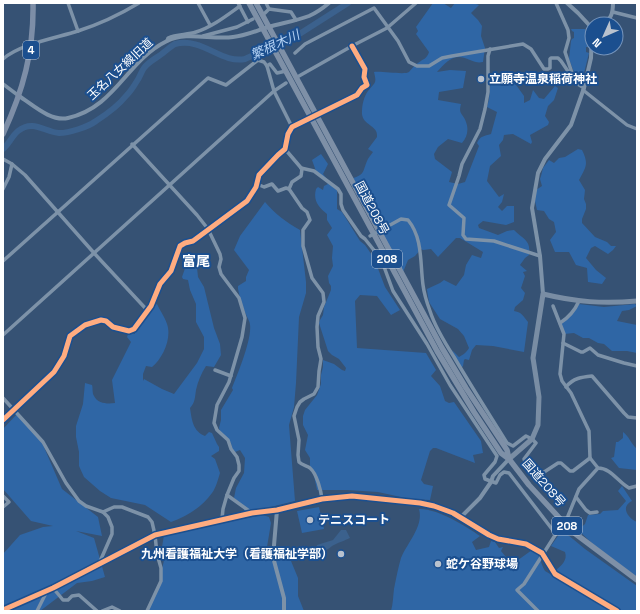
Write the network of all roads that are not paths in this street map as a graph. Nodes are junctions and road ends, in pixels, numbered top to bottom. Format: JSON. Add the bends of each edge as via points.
{"nodes":[{"id":1,"x":33,"y":3,"type":"edge"},
{"id":2,"x":68,"y":3,"type":"edge"},
{"id":3,"x":139,"y":3,"type":"edge"},
{"id":4,"x":198,"y":3,"type":"edge"},
{"id":5,"x":248,"y":3,"type":"edge"},
{"id":6,"x":256,"y":3,"type":"edge"},
{"id":7,"x":266,"y":3,"type":"edge"},
{"id":8,"x":329,"y":3,"type":"edge"},
{"id":9,"x":416,"y":3,"type":"edge"},
{"id":10,"x":556,"y":3,"type":"edge"},
{"id":11,"x":567,"y":3,"type":"edge"},
{"id":12,"x":614,"y":3,"type":"edge"},
{"id":13,"x":239,"y":4,"type":"edge"},
{"id":14,"x":270,"y":9,"type":"junction"},
{"id":15,"x":613,"y":12,"type":"junction"},
{"id":16,"x":265,"y":13,"type":"dead end"},
{"id":17,"x":612,"y":16,"type":"edge"},
{"id":18,"x":637,"y":18,"type":"edge"},
{"id":19,"x":253,"y":19,"type":"dead end"},
{"id":20,"x":584,"y":19,"type":"edge"},
{"id":21,"x":296,"y":20,"type":"junction"},
{"id":22,"x":248,"y":22,"type":"junction"},
{"id":23,"x":210,"y":26,"type":"junction"},
{"id":24,"x":387,"y":28,"type":"junction"},
{"id":25,"x":78,"y":31,"type":"junction"},
{"id":26,"x":267,"y":31,"type":"junction"},
{"id":27,"x":197,"y":37,"type":"junction"},
{"id":28,"x":167,"y":40,"type":"junction"},
{"id":29,"x":32,"y":45,"type":"junction"},
{"id":30,"x":352,"y":46,"type":"junction"},
{"id":31,"x":490,"y":49,"type":"junction"},
{"id":32,"x":278,"y":51,"type":"junction"},
{"id":33,"x":3,"y":52,"type":"edge"},
{"id":34,"x":295,"y":53,"type":"dead end"},
{"id":35,"x":7,"y":56,"type":"junction"},
{"id":36,"x":591,"y":56,"type":"edge"},
{"id":37,"x":3,"y":59,"type":"edge"},
{"id":38,"x":268,"y":66,"type":"junction"},
{"id":39,"x":286,"y":71,"type":"junction"},
{"id":40,"x":299,"y":76,"type":"dead end"},
{"id":41,"x":574,"y":78,"type":"junction"},
{"id":42,"x":3,"y":84,"type":"edge"},
{"id":43,"x":286,"y":84,"type":"dead end"},
{"id":44,"x":583,"y":89,"type":"junction"},
{"id":45,"x":274,"y":91,"type":"junction"},
{"id":46,"x":19,"y":96,"type":"junction"},
{"id":47,"x":320,"y":112,"type":"tunnel mouth"},
{"id":48,"x":306,"y":120,"type":"tunnel mouth"},
{"id":49,"x":292,"y":127,"type":"junction"},
{"id":50,"x":637,"y":129,"type":"edge"},
{"id":51,"x":3,"y":134,"type":"edge"},
{"id":52,"x":132,"y":144,"type":"junction"},
{"id":53,"x":285,"y":149,"type":"junction"},
{"id":54,"x":3,"y":159,"type":"edge"},
{"id":55,"x":11,"y":163,"type":"junction"},
{"id":56,"x":301,"y":168,"type":"junction"},
{"id":57,"x":257,"y":184,"type":"junction"},
{"id":58,"x":169,"y":185,"type":"junction"},
{"id":59,"x":3,"y":189,"type":"edge"},
{"id":60,"x":289,"y":189,"type":"junction"},
{"id":61,"x":57,"y":211,"type":"junction"},
{"id":62,"x":208,"y":229,"type":"junction"},
{"id":63,"x":365,"y":238,"type":"junction"},
{"id":64,"x":94,"y":253,"type":"junction"},
{"id":65,"x":540,"y":256,"type":"junction"},
{"id":66,"x":3,"y":261,"type":"edge"},
{"id":67,"x":543,"y":294,"type":"junction"},
{"id":68,"x":580,"y":301,"type":"junction"},
{"id":69,"x":637,"y":301,"type":"edge"},
{"id":70,"x":553,"y":306,"type":"dead end"},
{"id":71,"x":147,"y":310,"type":"junction"},
{"id":72,"x":560,"y":323,"type":"junction"},
{"id":73,"x":3,"y":334,"type":"edge"},
{"id":74,"x":563,"y":343,"type":"junction"},
{"id":75,"x":637,"y":366,"type":"edge"},
{"id":76,"x":215,"y":370,"type":"dead end"},
{"id":77,"x":230,"y":376,"type":"junction"},
{"id":78,"x":566,"y":387,"type":"junction"},
{"id":79,"x":3,"y":398,"type":"edge"},
{"id":80,"x":14,"y":410,"type":"junction"},
{"id":81,"x":637,"y":418,"type":"edge"},
{"id":82,"x":3,"y":420,"type":"edge"},
{"id":83,"x":532,"y":439,"type":"junction"},
{"id":84,"x":590,"y":458,"type":"junction"},
{"id":85,"x":509,"y":459,"type":"junction"},
{"id":86,"x":598,"y":468,"type":"junction"},
{"id":87,"x":491,"y":482,"type":"junction"},
{"id":88,"x":637,"y":486,"type":"edge"},
{"id":89,"x":227,"y":495,"type":"junction"},
{"id":90,"x":3,"y":496,"type":"edge"},
{"id":91,"x":576,"y":497,"type":"junction"},
{"id":92,"x":322,"y":499,"type":"junction"},
{"id":93,"x":3,"y":508,"type":"edge"},
{"id":94,"x":278,"y":510,"type":"junction"},
{"id":95,"x":103,"y":512,"type":"junction"},
{"id":96,"x":597,"y":512,"type":"dead end"},
{"id":97,"x":252,"y":513,"type":"junction"},
{"id":98,"x":568,"y":516,"type":"tunnel mouth"},
{"id":99,"x":461,"y":517,"type":"junction"},
{"id":100,"x":222,"y":519,"type":"junction"},
{"id":101,"x":559,"y":529,"type":"tunnel mouth"},
{"id":102,"x":555,"y":533,"type":"junction"},
{"id":103,"x":155,"y":535,"type":"junction"},
{"id":104,"x":542,"y":553,"type":"junction"},
{"id":105,"x":98,"y":566,"type":"junction"},
{"id":106,"x":637,"y":580,"type":"edge"},
{"id":107,"x":53,"y":588,"type":"junction"},
{"id":108,"x":47,"y":590,"type":"junction"},
{"id":109,"x":3,"y":610,"type":"edge"},
{"id":110,"x":37,"y":611,"type":"edge"},
{"id":111,"x":97,"y":611,"type":"edge"},
{"id":112,"x":102,"y":611,"type":"edge"},
{"id":113,"x":120,"y":611,"type":"edge"},
{"id":114,"x":146,"y":611,"type":"edge"},
{"id":115,"x":284,"y":611,"type":"edge"},
{"id":116,"x":538,"y":611,"type":"edge"},
{"id":117,"x":617,"y":611,"type":"edge"}],
"edges":[{"from":1,"to":29,"type":"main road","number":"4"},
{"from":2,"to":25,"type":"street"},
{"from":3,"to":25,"type":"street","via":[[114,18]]},
{"from":4,"to":23,"type":"street"},
{"from":5,"to":26,"type":"highway","name":"国道208号","number":"208"},
{"from":6,"to":26,"type":"highway","name":"国道208号","number":"208"},
{"from":7,"to":14,"type":"street"},
{"from":8,"to":21,"type":"street","name":"玉名八女線旧道","via":[[310,16]]},
{"from":9,"to":24,"type":"street"},
{"from":10,"to":41,"type":"street","via":[[568,30],[568,46],[565,52]]},
{"from":11,"to":20,"type":"street"},
{"from":12,"to":15,"type":"street"},
{"from":13,"to":22,"type":"street"},
{"from":13,"to":23,"type":"street","via":[[228,16]]},
{"from":14,"to":16,"type":"street"},
{"from":14,"to":21,"type":"street","via":[[291,12]]},
{"from":15,"to":17,"type":"street"},
{"from":15,"to":18,"type":"street"},
{"from":19,"to":22,"type":"street"},
{"from":21,"to":26,"type":"street","name":"玉名八女線旧道"},
{"from":22,"to":27,"type":"street"},
{"from":23,"to":28,"type":"street"},
{"from":24,"to":30,"type":"street"},
{"from":24,"to":31,"type":"street","via":[[398,41],[409,62],[423,67],[442,58]]},
{"from":24,"to":34,"type":"street","via":[[374,8],[305,44]]},
{"from":25,"to":29,"type":"street"},
{"from":26,"to":27,"type":"street","name":"玉名八女線旧道","via":[[233,37]]},
{"from":26,"to":32,"type":"highway","name":"国道208号","number":"208"},
{"from":27,"to":28,"type":"street","name":"玉名八女線旧道"},
{"from":28,"to":46,"type":"street","name":"玉名八女線旧道","via":[[146,55],[116,89],[85,112],[57,119]]},
{"from":29,"to":35,"type":"street"},
{"from":29,"to":46,"type":"main road","number":"4"},
{"from":30,"to":40,"type":"street"},
{"from":30,"to":47,"type":"street","via":[[365,69],[367,85],[357,94]]},
{"from":31,"to":41,"type":"street","via":[[523,44],[531,49],[544,69],[550,68],[550,59],[557,57]]},
{"from":31,"to":65,"type":"street","via":[[488,92],[480,129],[462,164],[449,205],[464,218],[463,235],[466,239],[494,241]]},
{"from":32,"to":39,"type":"highway","name":"国道208号","number":"208"},
{"from":32,"to":85,"type":"highway","name":"国道208号","number":"208","via":[[442,348],[507,450]]},
{"from":33,"to":35,"type":"street"},
{"from":35,"to":37,"type":"street"},
{"from":36,"to":44,"type":"street"},
{"from":38,"to":39,"type":"street","via":[[270,64],[277,73]]},
{"from":38,"to":45,"type":"street"},
{"from":38,"to":52,"type":"street","via":[[258,60],[226,85],[208,78]]},
{"from":39,"to":85,"type":"highway","name":"国道208号","number":"208","via":[[437,351],[501,453]]},
{"from":41,"to":44,"type":"street"},
{"from":42,"to":46,"type":"street"},
{"from":43,"to":45,"type":"street"},
{"from":44,"to":50,"type":"street","via":[[627,125]]},
{"from":44,"to":65,"type":"street","via":[[571,125],[545,158],[538,173],[532,208]]},
{"from":45,"to":49,"type":"street"},
{"from":45,"to":58,"type":"street"},
{"from":46,"to":51,"type":"main road","number":"4"},
{"from":48,"to":49,"type":"street"},
{"from":49,"to":53,"type":"street"},
{"from":52,"to":58,"type":"street"},
{"from":52,"to":61,"type":"street"},
{"from":53,"to":56,"type":"street"},
{"from":53,"to":57,"type":"street","via":[[259,175]]},
{"from":54,"to":55,"type":"street"},
{"from":55,"to":59,"type":"street","via":[[9,177]]},
{"from":55,"to":61,"type":"street"},
{"from":56,"to":60,"type":"street","via":[[302,173],[292,182]]},
{"from":56,"to":63,"type":"street","via":[[314,171],[338,189],[343,210]]},
{"from":57,"to":60,"type":"street","via":[[264,187],[272,184],[278,191]]},
{"from":57,"to":62,"type":"street","via":[[246,201]]},
{"from":58,"to":62,"type":"street"},
{"from":58,"to":64,"type":"street"},
{"from":60,"to":92,"type":"street","via":[[307,212],[310,220],[302,230],[304,246],[312,278],[323,293],[324,302],[318,316],[317,327],[321,359],[318,387],[314,394],[300,402],[294,416],[299,440],[299,462],[311,468]]},
{"from":61,"to":64,"type":"street"},
{"from":61,"to":66,"type":"street"},
{"from":62,"to":71,"type":"street","via":[[193,242],[180,246],[171,271],[160,284]]},
{"from":62,"to":77,"type":"street","via":[[220,254],[221,274],[239,298],[245,318]]},
{"from":63,"to":83,"type":"street","bridge":true,"via":[[401,219],[408,220],[418,240],[423,285],[430,312],[445,343],[507,443],[513,446],[526,436]]},
{"from":63,"to":87,"type":"street","via":[[383,264],[393,291],[497,456],[483,477]]},
{"from":64,"to":71,"type":"street"},
{"from":64,"to":73,"type":"street"},
{"from":65,"to":67,"type":"street"},
{"from":67,"to":68,"type":"main road"},
{"from":67,"to":83,"type":"main road","via":[[533,358],[539,416]]},
{"from":68,"to":69,"type":"main road"},
{"from":68,"to":72,"type":"street","via":[[576,309]]},
{"from":70,"to":72,"type":"street"},
{"from":71,"to":80,"type":"street","via":[[134,329],[129,331],[113,327],[101,320],[85,325],[74,333],[69,338],[64,356],[54,372]]},
{"from":72,"to":74,"type":"street","via":[[564,334]]},
{"from":74,"to":75,"type":"street","via":[[581,352],[590,348],[598,355]]},
{"from":74,"to":78,"type":"street","via":[[560,374]]},
{"from":76,"to":77,"type":"street"},
{"from":77,"to":89,"type":"street","via":[[217,405],[214,423],[216,430],[228,440],[239,465],[239,471]]},
{"from":78,"to":81,"type":"street","via":[[572,380],[592,376],[628,417]]},
{"from":78,"to":84,"type":"street","via":[[589,431]]},
{"from":79,"to":80,"type":"street"},
{"from":80,"to":82,"type":"street"},
{"from":80,"to":95,"type":"street","via":[[43,442],[79,501]]},
{"from":83,"to":84,"type":"street","via":[[536,443],[526,455],[524,462],[535,478],[561,462],[573,471]]},
{"from":83,"to":85,"type":"main road"},
{"from":84,"to":86,"type":"street"},
{"from":85,"to":87,"type":"street","via":[[493,476]]},
{"from":85,"to":106,"type":"highway","name":"国道208号","number":"208","via":[[529,485],[573,532]]},
{"from":86,"to":88,"type":"street","via":[[611,473],[629,488]]},
{"from":86,"to":91,"type":"street","via":[[579,489]]},
{"from":87,"to":99,"type":"street","via":[[480,498]]},
{"from":87,"to":102,"type":"street","via":[[496,484],[504,472],[509,473]]},
{"from":89,"to":97,"type":"street"},
{"from":89,"to":100,"type":"street"},
{"from":90,"to":93,"type":"street","via":[[9,502]]},
{"from":91,"to":96,"type":"street","via":[[590,513]]},
{"from":91,"to":98,"type":"street"},
{"from":92,"to":94,"type":"street"},
{"from":92,"to":99,"type":"street","via":[[352,496],[420,503]]},
{"from":94,"to":97,"type":"street"},
{"from":94,"to":115,"type":"street","via":[[273,557],[284,598]]},
{"from":95,"to":103,"type":"street","via":[[114,507],[122,507],[148,517]]},
{"from":95,"to":105,"type":"street","via":[[111,522],[112,534]]},
{"from":97,"to":100,"type":"street"},
{"from":99,"to":104,"type":"street","via":[[498,539],[526,544]]},
{"from":100,"to":103,"type":"street"},
{"from":101,"to":102,"type":"street"},
{"from":102,"to":104,"type":"street"},
{"from":103,"to":105,"type":"street"},
{"from":103,"to":114,"type":"street","via":[[161,581]]},
{"from":104,"to":116,"type":"street","via":[[524,584],[517,590]]},
{"from":104,"to":117,"type":"street","via":[[555,574]]},
{"from":105,"to":107,"type":"street"},
{"from":107,"to":108,"type":"street"},
{"from":107,"to":111,"type":"street","via":[[63,600],[79,594]]},
{"from":108,"to":109,"type":"street"},
{"from":108,"to":110,"type":"street"},
{"from":112,"to":113,"type":"street","via":[[112,607]]}]}
